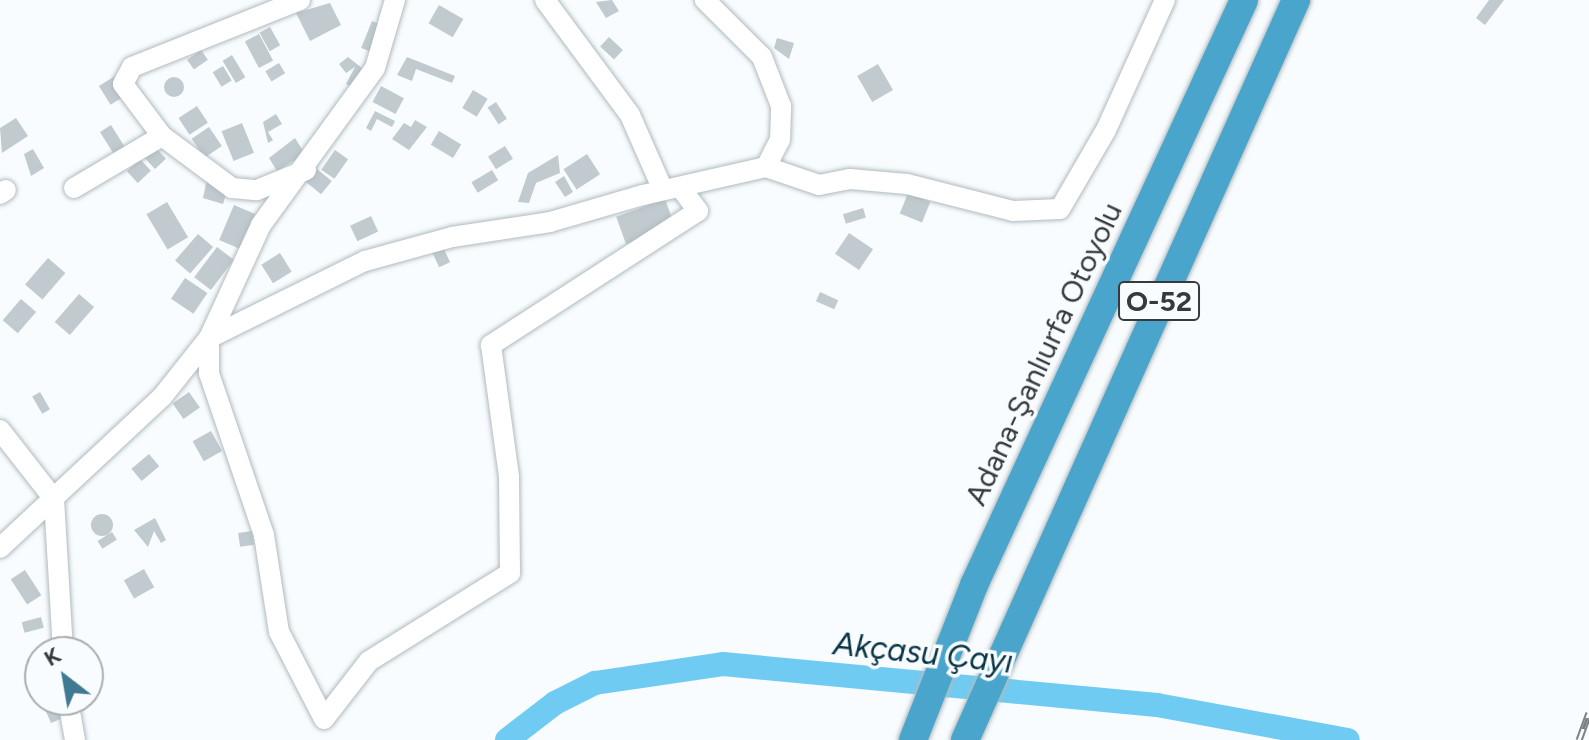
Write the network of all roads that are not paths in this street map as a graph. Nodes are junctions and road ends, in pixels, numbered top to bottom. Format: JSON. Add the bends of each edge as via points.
{"nodes":[{"id":1,"x":300,"y":0,"type":"edge"},
{"id":2,"x":395,"y":0,"type":"edge"},
{"id":3,"x":545,"y":0,"type":"edge"},
{"id":4,"x":705,"y":0,"type":"edge"},
{"id":5,"x":1165,"y":0,"type":"edge"},
{"id":6,"x":1244,"y":0,"type":"edge"},
{"id":7,"x":1296,"y":0,"type":"edge"},
{"id":8,"x":162,"y":136,"type":"junction"},
{"id":9,"x":766,"y":167,"type":"junction"},
{"id":10,"x":306,"y":170,"type":"junction"},
{"id":11,"x":74,"y":188,"type":"dead end"},
{"id":12,"x":672,"y":188,"type":"junction"},
{"id":13,"x":209,"y":338,"type":"junction"},
{"id":14,"x":0,"y":430,"type":"edge"},
{"id":15,"x":54,"y":499,"type":"junction"},
{"id":16,"x":0,"y":548,"type":"edge"},
{"id":17,"x":62,"y":636,"type":"edge"},
{"id":18,"x":71,"y":716,"type":"edge"},
{"id":19,"x":75,"y":740,"type":"edge"},
{"id":20,"x":913,"y":740,"type":"edge"},
{"id":21,"x":965,"y":740,"type":"edge"}],
"edges":[{"from":1,"to":8,"type":"street","via":[[132,67],[123,84]]},
{"from":2,"to":10,"type":"street","via":[[375,68]]},
{"from":3,"to":12,"type":"street","via":[[630,115]]},
{"from":4,"to":9,"type":"street","via":[[762,57],[781,106],[780,140]]},
{"from":5,"to":9,"type":"street","via":[[1106,130],[1060,209],[1013,211],[907,184],[850,179],[819,185]]},
{"from":6,"to":20,"type":"highway","name":"Adana-Şanlıurfa Otoyolu","number":"O-52","via":[[974,585]]},
{"from":7,"to":21,"type":"highway","number":"O-52"},
{"from":8,"to":10,"type":"street","via":[[232,188],[257,190]]},
{"from":8,"to":11,"type":"street"},
{"from":9,"to":12,"type":"street"},
{"from":10,"to":13,"type":"street","via":[[261,225]]},
{"from":12,"to":13,"type":"street","via":[[365,261]]},
{"from":12,"to":13,"type":"street","via":[[698,211],[491,345],[509,477],[510,573],[369,661],[324,719],[279,632],[264,535],[209,373]]},
{"from":13,"to":15,"type":"street","via":[[162,397]]},
{"from":14,"to":15,"type":"street"},
{"from":15,"to":16,"type":"street"},
{"from":15,"to":17,"type":"street"},
{"from":18,"to":19,"type":"street"}]}
